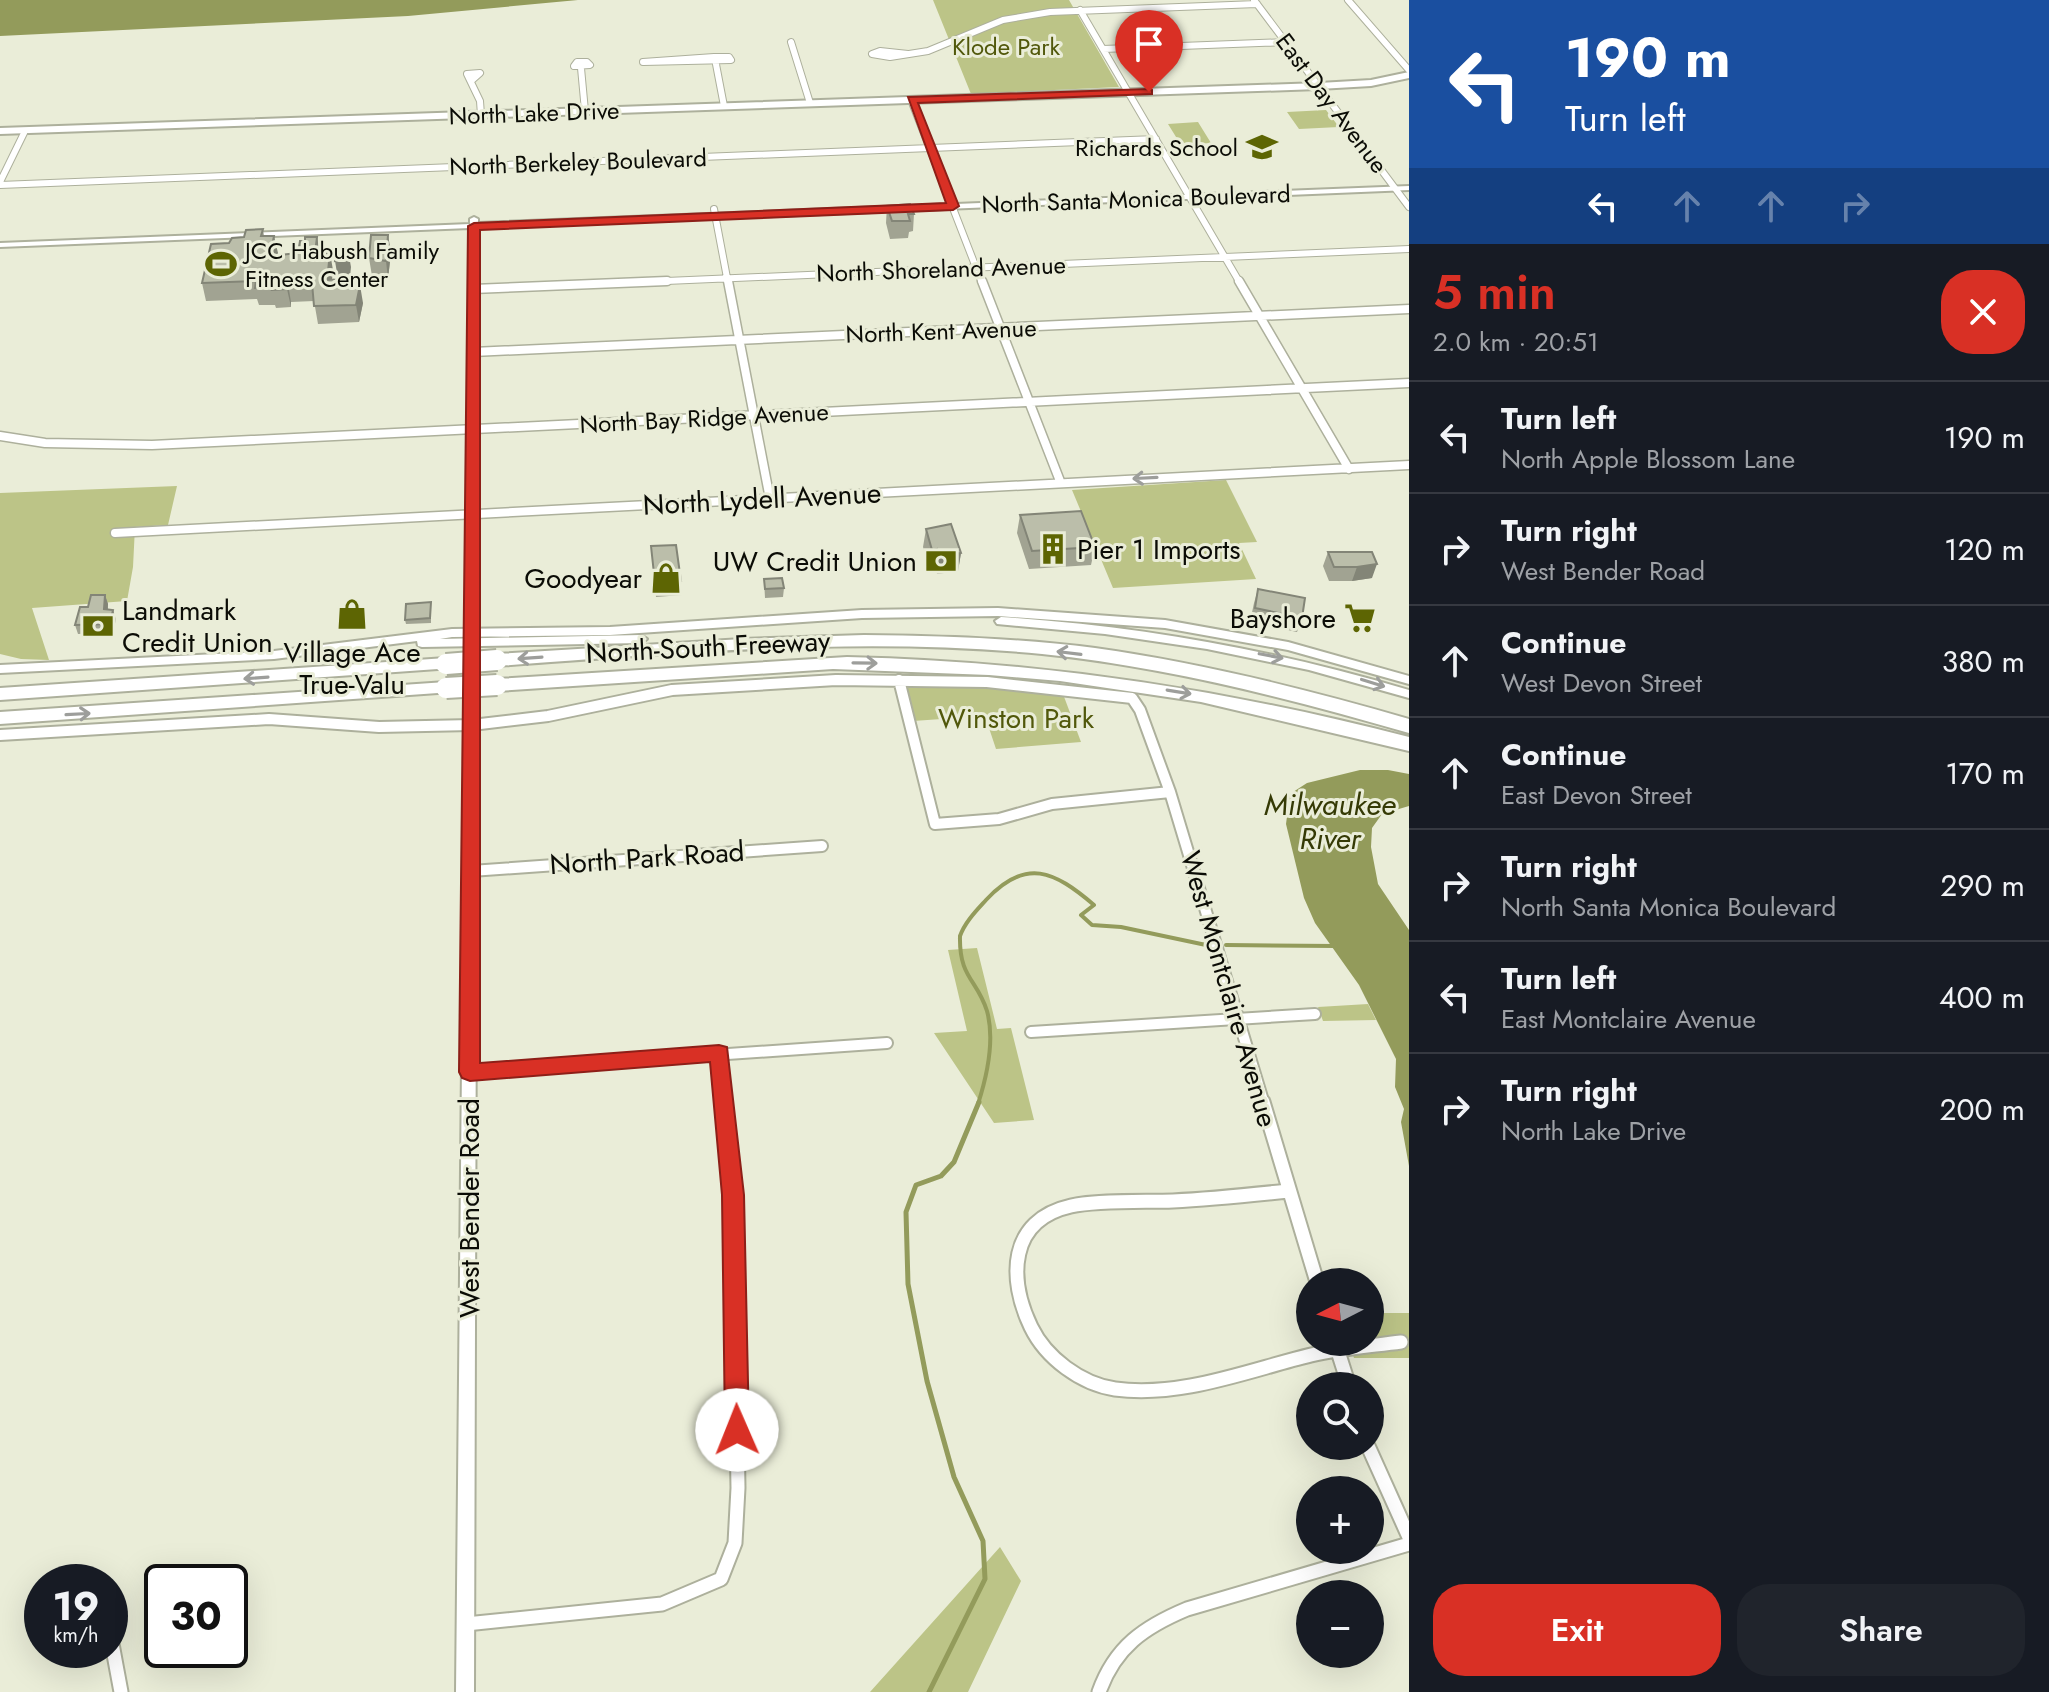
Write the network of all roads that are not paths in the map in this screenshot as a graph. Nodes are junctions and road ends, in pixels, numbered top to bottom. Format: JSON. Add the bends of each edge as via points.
{"nodes":[{"id":1,"x":1348,"y":0,"type":"edge"},
{"id":2,"x":1255,"y":2,"type":"edge"},
{"id":3,"x":1080,"y":10,"type":"junction"},
{"id":4,"x":791,"y":42,"type":"dead end"},
{"id":5,"x":1287,"y":42,"type":"junction"},
{"id":6,"x":1103,"y":49,"type":"junction"},
{"id":7,"x":908,"y":54,"type":"junction"},
{"id":8,"x":715,"y":60,"type":"junction"},
{"id":9,"x":581,"y":68,"type":"dead end"},
{"id":10,"x":1409,"y":72,"type":"edge"},
{"id":11,"x":471,"y":81,"type":"dead end"},
{"id":12,"x":1318,"y":84,"type":"junction"},
{"id":13,"x":1128,"y":91,"type":"junction"},
{"id":14,"x":911,"y":100,"type":"junction"},
{"id":15,"x":810,"y":103,"type":"junction"},
{"id":16,"x":724,"y":106,"type":"junction"},
{"id":17,"x":585,"y":111,"type":"junction"},
{"id":18,"x":481,"y":115,"type":"junction"},
{"id":19,"x":0,"y":131,"type":"edge"},
{"id":20,"x":24,"y":133,"type":"junction"},
{"id":21,"x":1156,"y":139,"type":"junction"},
{"id":22,"x":930,"y":148,"type":"junction"},
{"id":23,"x":1409,"y":181,"type":"edge"},
{"id":24,"x":0,"y":183,"type":"edge"},
{"id":25,"x":1392,"y":185,"type":"junction"},
{"id":26,"x":1409,"y":188,"type":"edge"},
{"id":27,"x":1188,"y":194,"type":"junction"},
{"id":28,"x":952,"y":203,"type":"junction"},
{"id":29,"x":1409,"y":207,"type":"edge"},
{"id":30,"x":715,"y":213,"type":"junction"},
{"id":31,"x":474,"y":223,"type":"junction"},
{"id":32,"x":0,"y":239,"type":"edge"},
{"id":33,"x":0,"y":245,"type":"edge"},
{"id":34,"x":1409,"y":249,"type":"edge"},
{"id":35,"x":1223,"y":256,"type":"junction"},
{"id":36,"x":976,"y":268,"type":"junction"},
{"id":37,"x":728,"y":278,"type":"junction"},
{"id":38,"x":473,"y":289,"type":"junction"},
{"id":39,"x":1409,"y":309,"type":"edge"},
{"id":40,"x":1258,"y":317,"type":"junction"},
{"id":41,"x":1000,"y":328,"type":"junction"},
{"id":42,"x":740,"y":339,"type":"junction"},
{"id":43,"x":473,"y":352,"type":"junction"},
{"id":44,"x":1409,"y":383,"type":"edge"},
{"id":45,"x":1301,"y":389,"type":"junction"},
{"id":46,"x":1029,"y":402,"type":"junction"},
{"id":47,"x":754,"y":416,"type":"junction"},
{"id":48,"x":473,"y":429,"type":"junction"},
{"id":49,"x":0,"y":436,"type":"edge"},
{"id":50,"x":1409,"y":465,"type":"edge"},
{"id":51,"x":1349,"y":469,"type":"junction"},
{"id":52,"x":1060,"y":481,"type":"junction"},
{"id":53,"x":770,"y":499,"type":"junction"},
{"id":54,"x":473,"y":514,"type":"junction"},
{"id":55,"x":115,"y":533,"type":"dead end"},
{"id":56,"x":473,"y":638,"type":"junction"},
{"id":57,"x":0,"y":669,"type":"edge"},
{"id":58,"x":899,"y":680,"type":"junction"},
{"id":59,"x":1409,"y":680,"type":"edge"},
{"id":60,"x":0,"y":694,"type":"edge"},
{"id":61,"x":1409,"y":694,"type":"edge"},
{"id":62,"x":0,"y":718,"type":"edge"},
{"id":63,"x":472,"y":725,"type":"junction"},
{"id":64,"x":1409,"y":726,"type":"edge"},
{"id":65,"x":0,"y":735,"type":"edge"},
{"id":66,"x":1409,"y":744,"type":"edge"},
{"id":67,"x":1170,"y":792,"type":"junction"},
{"id":68,"x":822,"y":846,"type":"dead end"},
{"id":69,"x":471,"y":871,"type":"junction"},
{"id":70,"x":1315,"y":1014,"type":"dead end"},
{"id":71,"x":1236,"y":1019,"type":"junction"},
{"id":72,"x":1031,"y":1032,"type":"dead end"},
{"id":73,"x":887,"y":1043,"type":"dead end"},
{"id":74,"x":719,"y":1053,"type":"junction"},
{"id":75,"x":470,"y":1072,"type":"junction"},
{"id":76,"x":1288,"y":1191,"type":"junction"},
{"id":77,"x":1313,"y":1268,"type":"edge"},
{"id":78,"x":1401,"y":1342,"type":"dead end"},
{"id":79,"x":1384,"y":1343,"type":"edge"},
{"id":80,"x":1297,"y":1356,"type":"edge"},
{"id":81,"x":1374,"y":1460,"type":"edge"},
{"id":82,"x":1409,"y":1537,"type":"edge"},
{"id":83,"x":1409,"y":1544,"type":"edge"},
{"id":84,"x":466,"y":1624,"type":"junction"},
{"id":85,"x":117,"y":1668,"type":"edge"},
{"id":86,"x":121,"y":1692,"type":"edge"},
{"id":87,"x":465,"y":1692,"type":"edge"},
{"id":88,"x":1099,"y":1692,"type":"edge"}],
"edges":[{"from":1,"to":10,"type":"street"},
{"from":2,"to":3,"type":"street"},
{"from":2,"to":5,"type":"street","name":"East Day Avenue"},
{"from":3,"to":6,"type":"street"},
{"from":3,"to":7,"type":"street","via":[[1011,18]]},
{"from":4,"to":15,"type":"street"},
{"from":5,"to":6,"type":"street"},
{"from":5,"to":12,"type":"street","name":"East Day Avenue"},
{"from":6,"to":13,"type":"street"},
{"from":7,"to":7,"type":"street","via":[[880,51],[872,53],[885,58]]},
{"from":8,"to":8,"type":"street","via":[[652,59],[643,62]]},
{"from":8,"to":16,"type":"street"},
{"from":9,"to":17,"type":"street"},
{"from":10,"to":12,"type":"main road","name":"North Lake Drive","via":[[1371,83]]},
{"from":11,"to":18,"type":"street"},
{"from":12,"to":13,"type":"main road","name":"North Lake Drive"},
{"from":12,"to":25,"type":"street","name":"East Day Avenue"},
{"from":13,"to":14,"type":"main road","name":"North Lake Drive"},
{"from":13,"to":21,"type":"street"},
{"from":14,"to":15,"type":"main road","name":"North Lake Drive"},
{"from":14,"to":22,"type":"street"},
{"from":15,"to":16,"type":"main road","name":"North Lake Drive"},
{"from":16,"to":17,"type":"main road","name":"North Lake Drive"},
{"from":17,"to":18,"type":"main road","name":"North Lake Drive"},
{"from":18,"to":20,"type":"main road","name":"North Lake Drive"},
{"from":19,"to":20,"type":"main road","name":"North Lake Drive"},
{"from":20,"to":24,"type":"street"},
{"from":21,"to":22,"type":"street","name":"North Berkeley Boulevard"},
{"from":21,"to":27,"type":"street"},
{"from":22,"to":24,"type":"street","name":"North Berkeley Boulevard"},
{"from":22,"to":28,"type":"street"},
{"from":23,"to":25,"type":"street","name":"North Santa Monica Boulevard"},
{"from":25,"to":26,"type":"street","name":"North Santa Monica Boulevard"},
{"from":25,"to":27,"type":"street","name":"North Santa Monica Boulevard"},
{"from":25,"to":29,"type":"street","name":"East Day Avenue"},
{"from":27,"to":28,"type":"street","name":"North Santa Monica Boulevard"},
{"from":27,"to":35,"type":"street"},
{"from":28,"to":30,"type":"street","name":"North Santa Monica Boulevard"},
{"from":28,"to":36,"type":"street"},
{"from":30,"to":31,"type":"street","name":"North Santa Monica Boulevard"},
{"from":30,"to":37,"type":"street"},
{"from":31,"to":32,"type":"street","name":"North Santa Monica Boulevard"},
{"from":31,"to":33,"type":"street","name":"North Santa Monica Boulevard"},
{"from":31,"to":38,"type":"street","name":"West Bender Road"},
{"from":34,"to":35,"type":"street","name":"North Shoreland Avenue"},
{"from":35,"to":36,"type":"street","name":"North Shoreland Avenue"},
{"from":35,"to":40,"type":"street"},
{"from":36,"to":37,"type":"street","name":"North Shoreland Avenue"},
{"from":36,"to":41,"type":"street"},
{"from":37,"to":38,"type":"street","name":"North Shoreland Avenue"},
{"from":37,"to":42,"type":"street"},
{"from":38,"to":43,"type":"street","name":"West Bender Road"},
{"from":39,"to":40,"type":"street","name":"North Kent Avenue"},
{"from":40,"to":41,"type":"street","name":"North Kent Avenue"},
{"from":40,"to":45,"type":"street"},
{"from":41,"to":42,"type":"street","name":"North Kent Avenue"},
{"from":41,"to":46,"type":"street"},
{"from":42,"to":43,"type":"street","name":"North Kent Avenue"},
{"from":42,"to":47,"type":"street"},
{"from":43,"to":48,"type":"street","name":"West Bender Road"},
{"from":44,"to":45,"type":"street","name":"North Bay Ridge Avenue"},
{"from":45,"to":46,"type":"street","name":"North Bay Ridge Avenue"},
{"from":45,"to":51,"type":"street"},
{"from":46,"to":47,"type":"street","name":"North Bay Ridge Avenue"},
{"from":46,"to":52,"type":"street"},
{"from":47,"to":48,"type":"street","name":"North Bay Ridge Avenue"},
{"from":47,"to":53,"type":"street"},
{"from":48,"to":49,"type":"street","name":"North Bay Ridge Avenue","via":[[152,445],[45,443]]},
{"from":48,"to":54,"type":"street","name":"West Bender Road"},
{"from":50,"to":51,"type":"street","name":"North Lydell Avenue"},
{"from":51,"to":52,"type":"street","name":"North Lydell Avenue","one_way":true},
{"from":52,"to":53,"type":"street","name":"North Lydell Avenue"},
{"from":53,"to":54,"type":"street","name":"North Lydell Avenue"},
{"from":54,"to":55,"type":"street","name":"North Lydell Avenue"},
{"from":54,"to":56,"type":"street","name":"West Bender Road"},
{"from":56,"to":57,"type":"main road"},
{"from":56,"to":59,"type":"main road","via":[[862,614],[998,612],[1165,624],[1288,646]]},
{"from":56,"to":61,"type":"main road","one_way":true,"via":[[613,641],[874,621],[1006,622],[1167,636],[1285,659]]},
{"from":56,"to":63,"type":"street","name":"West Bender Road"},
{"from":58,"to":63,"type":"street","via":[[672,690],[548,716]]},
{"from":58,"to":67,"type":"street","name":"West Montclaire Avenue","via":[[998,683],[1133,699]]},
{"from":58,"to":67,"type":"street","via":[[935,824],[999,819],[1052,804]]},
{"from":64,"to":60,"type":"highway","name":"North-South Freeway","one_way":true,"bridge":true,"via":[[1337,704],[1133,661],[990,644],[837,639]]},
{"from":62,"to":66,"type":"highway","name":"North-South Freeway","one_way":true,"bridge":true,"via":[[845,663],[1040,672],[1153,688],[1318,718]]},
{"from":63,"to":65,"type":"street","via":[[379,727],[244,719]]},
{"from":63,"to":69,"type":"street","name":"West Bender Road"},
{"from":67,"to":71,"type":"street","name":"West Montclaire Avenue"},
{"from":68,"to":69,"type":"street","name":"North Park Road"},
{"from":69,"to":75,"type":"street","name":"West Bender Road"},
{"from":70,"to":71,"type":"street"},
{"from":71,"to":72,"type":"street"},
{"from":71,"to":76,"type":"street","name":"West Montclaire Avenue"},
{"from":73,"to":74,"type":"street"},
{"from":74,"to":75,"type":"street"},
{"from":74,"to":84,"type":"street","via":[[733,1195],[738,1488],[735,1543],[721,1579],[662,1604]]},
{"from":75,"to":84,"type":"street","name":"West Bender Road"},
{"from":76,"to":77,"type":"street","name":"West Montclaire Avenue"},
{"from":76,"to":80,"type":"street","via":[[1052,1210],[1021,1239],[1015,1282],[1022,1311],[1054,1360],[1074,1376],[1110,1389],[1175,1387]]},
{"from":78,"to":79,"type":"street"},
{"from":81,"to":82,"type":"street"},
{"from":83,"to":88,"type":"street","via":[[1159,1620],[1134,1634],[1117,1653]]},
{"from":84,"to":87,"type":"street","name":"West Bender Road"},
{"from":85,"to":86,"type":"street"}]}
